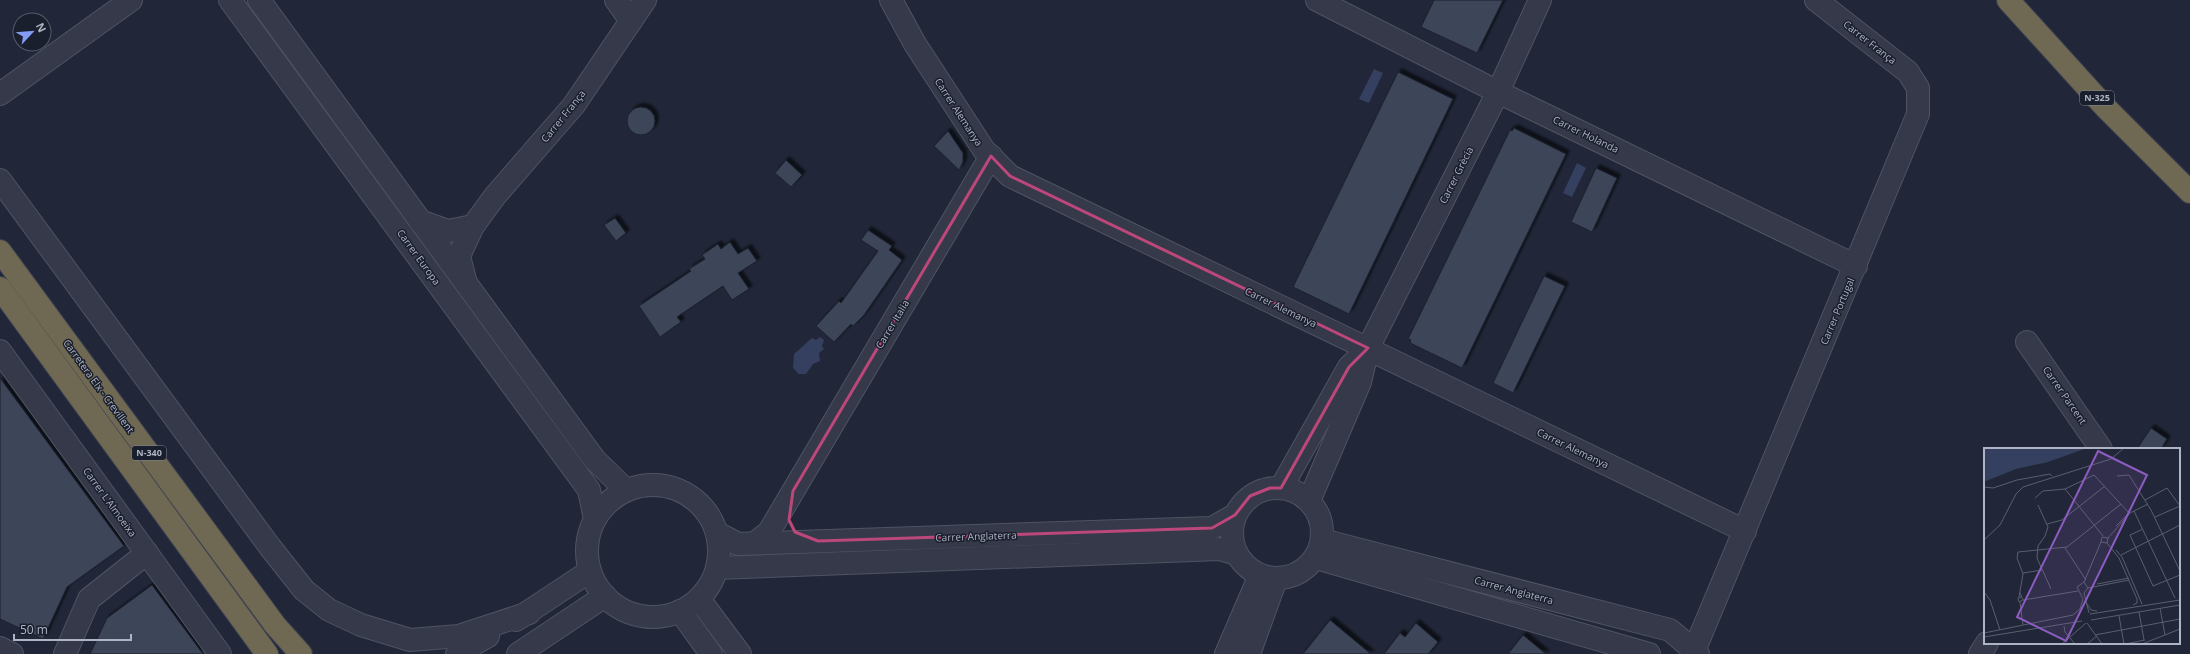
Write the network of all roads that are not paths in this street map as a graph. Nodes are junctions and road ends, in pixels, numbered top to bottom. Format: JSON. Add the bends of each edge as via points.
{"nodes":[{"id":1,"x":131,"y":0,"type":"edge"},
{"id":2,"x":230,"y":0,"type":"edge"},
{"id":3,"x":258,"y":0,"type":"edge"},
{"id":4,"x":616,"y":0,"type":"edge"},
{"id":5,"x":645,"y":0,"type":"edge"},
{"id":6,"x":891,"y":0,"type":"edge"},
{"id":7,"x":1317,"y":0,"type":"edge"},
{"id":8,"x":1540,"y":0,"type":"edge"},
{"id":9,"x":1816,"y":0,"type":"edge"},
{"id":10,"x":2008,"y":0,"type":"edge"},
{"id":11,"x":631,"y":21,"type":"junction"},
{"id":12,"x":1918,"y":88,"type":"joint"},
{"id":13,"x":1498,"y":92,"type":"junction"},
{"id":14,"x":0,"y":94,"type":"edge"},
{"id":15,"x":991,"y":156,"type":"junction"},
{"id":16,"x":0,"y":180,"type":"edge"},
{"id":17,"x":2190,"y":192,"type":"edge"},
{"id":18,"x":420,"y":221,"type":"junction"},
{"id":19,"x":473,"y":226,"type":"junction"},
{"id":20,"x":0,"y":251,"type":"edge"},
{"id":21,"x":1856,"y":266,"type":"junction"},
{"id":22,"x":466,"y":283,"type":"junction"},
{"id":23,"x":0,"y":288,"type":"edge"},
{"id":24,"x":2027,"y":342,"type":"dead end"},
{"id":25,"x":1368,"y":348,"type":"junction"},
{"id":26,"x":0,"y":351,"type":"edge"},
{"id":27,"x":2100,"y":448,"type":"edge"},
{"id":28,"x":1281,"y":488,"type":"junction"},
{"id":29,"x":626,"y":490,"type":"junction"},
{"id":30,"x":793,"y":491,"type":"junction"},
{"id":31,"x":1309,"y":501,"type":"junction"},
{"id":32,"x":1235,"y":515,"type":"junction"},
{"id":33,"x":595,"y":519,"type":"junction"},
{"id":34,"x":1745,"y":531,"type":"junction"},
{"id":35,"x":717,"y":533,"type":"junction"},
{"id":36,"x":818,"y":541,"type":"junction"},
{"id":37,"x":755,"y":543,"type":"junction"},
{"id":38,"x":1319,"y":549,"type":"junction"},
{"id":39,"x":147,"y":553,"type":"junction"},
{"id":40,"x":1237,"y":554,"type":"junction"},
{"id":41,"x":717,"y":568,"type":"junction"},
{"id":42,"x":590,"y":571,"type":"junction"},
{"id":43,"x":1268,"y":577,"type":"junction"},
{"id":44,"x":605,"y":596,"type":"junction"},
{"id":45,"x":699,"y":599,"type":"junction"},
{"id":46,"x":680,"y":611,"type":"junction"},
{"id":47,"x":529,"y":613,"type":"junction"},
{"id":48,"x":1986,"y":644,"type":"edge"},
{"id":49,"x":0,"y":648,"type":"edge"},
{"id":50,"x":1696,"y":652,"type":"edge"},
{"id":51,"x":520,"y":653,"type":"edge"},
{"id":52,"x":12,"y":654,"type":"edge"},
{"id":53,"x":64,"y":654,"type":"edge"},
{"id":54,"x":220,"y":654,"type":"edge"},
{"id":55,"x":266,"y":654,"type":"edge"},
{"id":56,"x":301,"y":654,"type":"edge"},
{"id":57,"x":457,"y":654,"type":"edge"},
{"id":58,"x":711,"y":654,"type":"edge"},
{"id":59,"x":740,"y":654,"type":"edge"},
{"id":60,"x":1226,"y":654,"type":"edge"},
{"id":61,"x":1249,"y":654,"type":"edge"},
{"id":62,"x":1649,"y":654,"type":"edge"},
{"id":63,"x":1980,"y":654,"type":"edge"}],
"edges":[{"from":1,"to":14,"type":"street"},
{"from":2,"to":33,"type":"street","name":"Carrer Europa","via":[[589,490]]},
{"from":3,"to":18,"type":"street"},
{"from":4,"to":11,"type":"street"},
{"from":5,"to":11,"type":"street","name":"Carrer França"},
{"from":6,"to":15,"type":"street","name":"Carrer Alemanya","via":[[915,44],[984,150]]},
{"from":7,"to":13,"type":"street","name":"Carrer Holanda"},
{"from":8,"to":13,"type":"street","name":"Carrer Grècia"},
{"from":9,"to":12,"type":"street","name":"Carrer França","via":[[1908,72]]},
{"from":10,"to":17,"type":"highway","number":"N-325","via":[[2106,108]]},
{"from":11,"to":19,"type":"street","name":"Carrer França","via":[[574,105],[495,196]]},
{"from":12,"to":21,"type":"street","name":"Carrer Portugal","via":[[1918,114]]},
{"from":13,"to":21,"type":"street","name":"Carrer Holanda"},
{"from":13,"to":25,"type":"street","name":"Carrer Grècia"},
{"from":15,"to":25,"type":"street","name":"Carrer Alemanya","via":[[1010,176]]},
{"from":15,"to":30,"type":"street","name":"Carrer Italia"},
{"from":16,"to":47,"type":"street","via":[[270,547],[310,595],[329,610],[361,625],[410,640],[459,636]]},
{"from":18,"to":19,"type":"street","via":[[448,231]]},
{"from":18,"to":22,"type":"street"},
{"from":19,"to":22,"type":"street","name":"Carrer França","via":[[459,256]]},
{"from":20,"to":56,"type":"highway","name":"Carretera Elx - Crevillent","number":"N-340","via":[[275,625]]},
{"from":21,"to":34,"type":"street","name":"Carrer Portugal"},
{"from":22,"to":29,"type":"street","via":[[595,460]]},
{"from":23,"to":55,"type":"highway","number":"N-340"},
{"from":24,"to":27,"type":"street","name":"Carrer Parcent"},
{"from":25,"to":28,"type":"street","name":"Carrer Grècia","via":[[1349,367]]},
{"from":25,"to":31,"type":"street","name":"Carrer Grècia","via":[[1360,382]]},
{"from":25,"to":34,"type":"street","name":"Carrer Alemanya"},
{"from":26,"to":39,"type":"street","name":"Carrer L'Almoeixa"},
{"from":28,"to":31,"type":"street","via":[[1294,491]]},
{"from":28,"to":32,"type":"street","via":[[1270,488],[1250,496]]},
{"from":29,"to":33,"type":"street","via":[[608,502]]},
{"from":29,"to":35,"type":"street","via":[[651,485],[667,486],[687,494],[705,510]]},
{"from":30,"to":36,"type":"street","name":"Carrer Italia","via":[[789,520],[795,532]]},
{"from":30,"to":37,"type":"street","name":"Carrer Italia","via":[[769,532]]},
{"from":31,"to":38,"type":"street","via":[[1318,514],[1322,527]]},
{"from":32,"to":36,"type":"street","name":"Carrer Anglaterra","via":[[1212,528]]},
{"from":32,"to":40,"type":"street","via":[[1232,541]]},
{"from":33,"to":42,"type":"street","via":[[588,541]]},
{"from":34,"to":50,"type":"street","name":"Carrer Portugal"},
{"from":35,"to":37,"type":"street","name":"Carrer Anglaterra","via":[[738,544]]},
{"from":35,"to":41,"type":"street"},
{"from":36,"to":37,"type":"street","name":"Carrer Anglaterra"},
{"from":38,"to":43,"type":"street","via":[[1300,573]]},
{"from":38,"to":50,"type":"street","name":"Carrer Anglaterra","via":[[1670,630]]},
{"from":38,"to":62,"type":"street"},
{"from":39,"to":53,"type":"street","via":[[89,599]]},
{"from":39,"to":54,"type":"street","name":"Carrer L'Almoeixa"},
{"from":40,"to":41,"type":"street","via":[[1219,549]]},
{"from":40,"to":43,"type":"street","via":[[1247,567]]},
{"from":41,"to":45,"type":"street"},
{"from":42,"to":44,"type":"street"},
{"from":42,"to":47,"type":"street"},
{"from":43,"to":60,"type":"street"},
{"from":43,"to":61,"type":"street"},
{"from":44,"to":46,"type":"street","via":[[627,612],[644,616],[656,617]]},
{"from":44,"to":51,"type":"street"},
{"from":45,"to":46,"type":"street"},
{"from":45,"to":59,"type":"street"},
{"from":46,"to":58,"type":"street"},
{"from":47,"to":57,"type":"street"},
{"from":48,"to":63,"type":"street"},
{"from":49,"to":52,"type":"street"}]}
